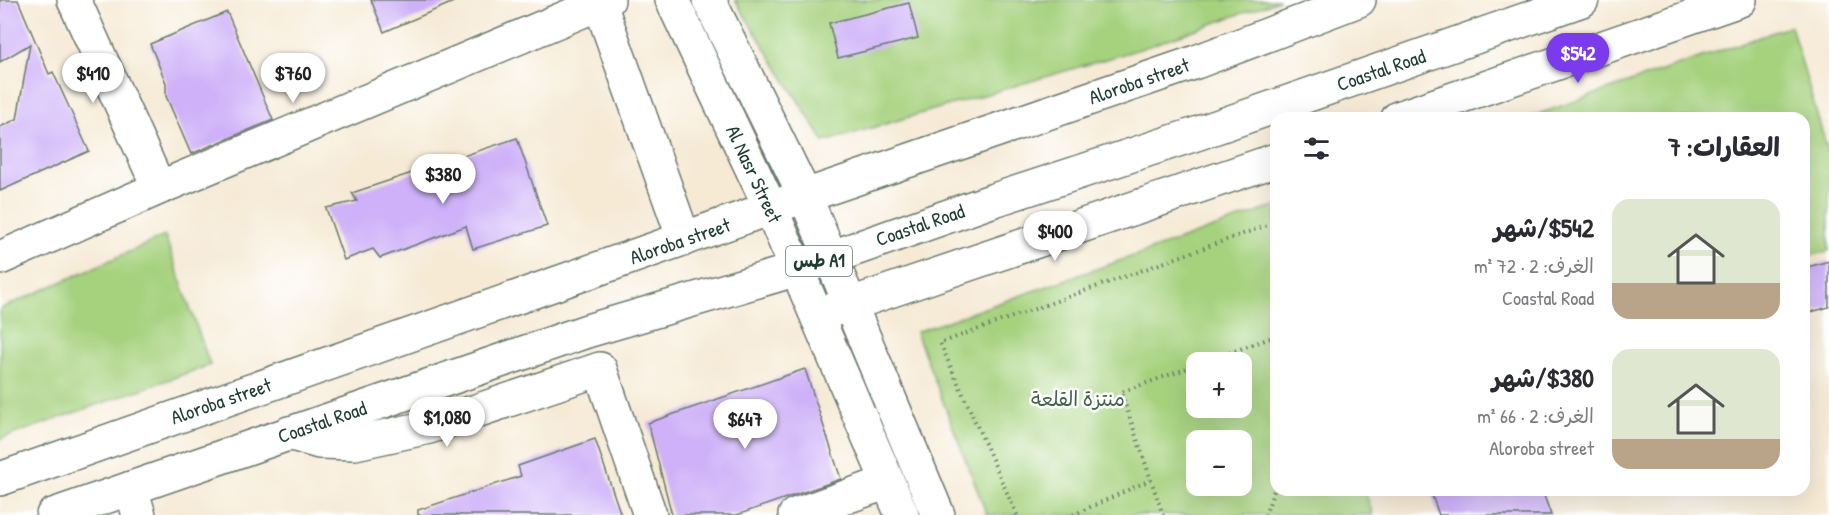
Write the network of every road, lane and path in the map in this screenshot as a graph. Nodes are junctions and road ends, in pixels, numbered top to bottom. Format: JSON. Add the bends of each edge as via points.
{"nodes":[{"id":1,"x":74,"y":0,"type":"edge"},
{"id":2,"x":672,"y":0,"type":"edge"},
{"id":3,"x":709,"y":0,"type":"edge"},
{"id":4,"x":1359,"y":0,"type":"edge"},
{"id":5,"x":1582,"y":0,"type":"edge"},
{"id":6,"x":1740,"y":0,"type":"edge"},
{"id":7,"x":604,"y":2,"type":"edge"},
{"id":8,"x":1415,"y":112,"type":"edge"},
{"id":9,"x":1270,"y":162,"type":"edge"},
{"id":10,"x":159,"y":188,"type":"junction"},
{"id":11,"x":805,"y":196,"type":"junction"},
{"id":12,"x":771,"y":209,"type":"junction"},
{"id":13,"x":1270,"y":224,"type":"edge"},
{"id":14,"x":684,"y":239,"type":"junction"},
{"id":15,"x":830,"y":256,"type":"junction"},
{"id":16,"x":0,"y":258,"type":"edge"},
{"id":17,"x":798,"y":269,"type":"junction"},
{"id":18,"x":850,"y":304,"type":"junction"},
{"id":19,"x":817,"y":315,"type":"junction"},
{"id":20,"x":1270,"y":338,"type":"edge"},
{"id":21,"x":1232,"y":352,"type":"edge"},
{"id":22,"x":1186,"y":369,"type":"edge"},
{"id":23,"x":289,"y":433,"type":"junction"},
{"id":24,"x":0,"y":479,"type":"edge"},
{"id":25,"x":1150,"y":480,"type":"junction"},
{"id":26,"x":888,"y":482,"type":"junction"},
{"id":27,"x":1272,"y":496,"type":"edge"},
{"id":28,"x":135,"y":501,"type":"edge"},
{"id":29,"x":53,"y":515,"type":"edge"},
{"id":30,"x":650,"y":515,"type":"edge"},
{"id":31,"x":795,"y":515,"type":"edge"},
{"id":32,"x":902,"y":515,"type":"edge"},
{"id":33,"x":938,"y":515,"type":"edge"},
{"id":34,"x":1017,"y":515,"type":"edge"},
{"id":35,"x":1073,"y":515,"type":"edge"},
{"id":36,"x":1163,"y":515,"type":"edge"},
{"id":37,"x":1265,"y":515,"type":"edge"}],
"edges":[{"from":1,"to":10,"type":"main road"},
{"from":2,"to":12,"type":"main road","name":"Al Nasr Street"},
{"from":3,"to":11,"type":"main road","name":"Al Nasr Street"},
{"from":4,"to":11,"type":"main road","name":"Aloroba street","via":[[1196,62]]},
{"from":5,"to":15,"type":"main road","name":"Coastal Road","number":"طس A1"},
{"from":6,"to":8,"type":"main road"},
{"from":7,"to":10,"type":"main road"},
{"from":7,"to":14,"type":"main road"},
{"from":9,"to":18,"type":"main road"},
{"from":10,"to":16,"type":"main road"},
{"from":11,"to":12,"type":"main road","name":"Aloroba street"},
{"from":11,"to":15,"type":"main road","name":"Al Nasr Street"},
{"from":12,"to":14,"type":"main road","name":"Aloroba street"},
{"from":12,"to":17,"type":"main road","name":"Al Nasr Street"},
{"from":13,"to":34,"type":"path","via":[[940,343]]},
{"from":14,"to":24,"type":"main road","name":"Aloroba street"},
{"from":15,"to":17,"type":"main road","name":"Coastal Road","number":"طس A1"},
{"from":15,"to":18,"type":"main road","name":"Al Nasr Street"},
{"from":17,"to":19,"type":"main road","name":"Al Nasr Street"},
{"from":17,"to":23,"type":"main road","name":"Coastal Road","number":"طس A1","via":[[586,331]]},
{"from":18,"to":19,"type":"main road"},
{"from":18,"to":33,"type":"main road","name":"Al Nasr Street"},
{"from":19,"to":26,"type":"main road","name":"Al Nasr Street"},
{"from":20,"to":21,"type":"path"},
{"from":22,"to":25,"type":"path","via":[[1121,392]]},
{"from":23,"to":28,"type":"main road","name":"Coastal Road","number":"طس A1"},
{"from":23,"to":30,"type":"main road","via":[[319,442],[355,443],[429,427],[600,369]]},
{"from":25,"to":35,"type":"path"},
{"from":25,"to":36,"type":"path"},
{"from":26,"to":31,"type":"main road"},
{"from":26,"to":32,"type":"main road","name":"Al Nasr Street"},
{"from":27,"to":37,"type":"path"},
{"from":28,"to":29,"type":"main road","name":"Coastal Road","number":"طس A1"}]}
